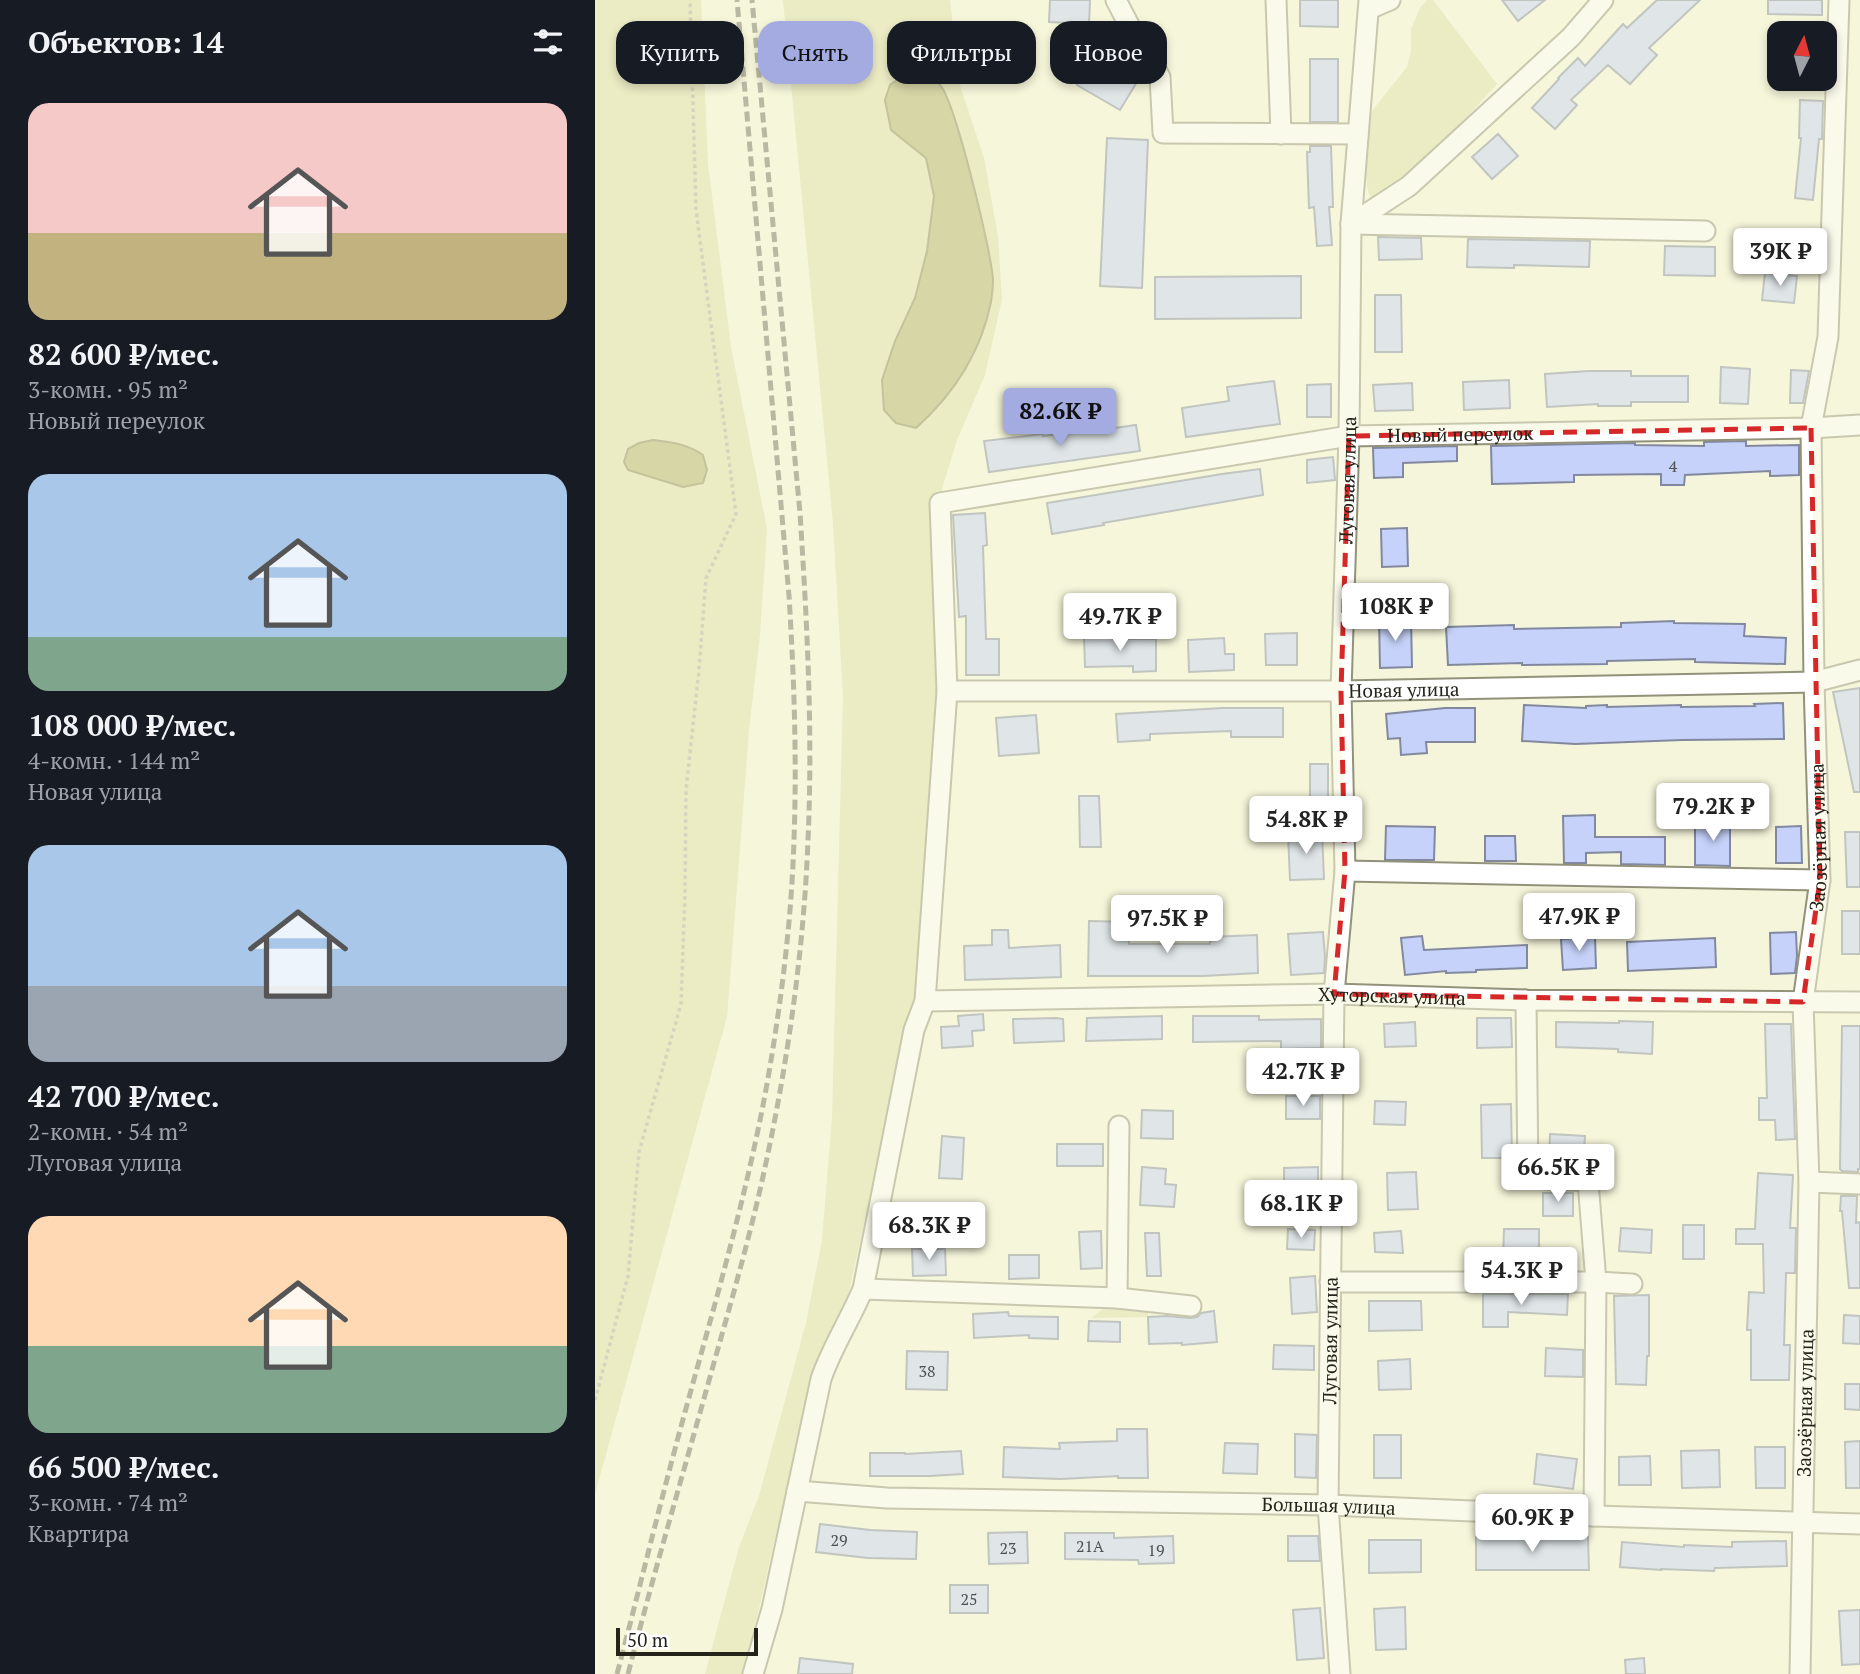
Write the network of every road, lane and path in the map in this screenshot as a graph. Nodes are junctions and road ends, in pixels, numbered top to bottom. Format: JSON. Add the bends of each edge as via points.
{"nodes":[{"id":1,"x":690,"y":0,"type":"edge"},
{"id":2,"x":1117,"y":0,"type":"edge"},
{"id":3,"x":1276,"y":0,"type":"edge"},
{"id":4,"x":1390,"y":0,"type":"edge"},
{"id":5,"x":1603,"y":0,"type":"edge"},
{"id":6,"x":1839,"y":0,"type":"edge"},
{"id":7,"x":1369,"y":4,"type":"edge"},
{"id":8,"x":1282,"y":134,"type":"junction"},
{"id":9,"x":1359,"y":134,"type":"junction"},
{"id":10,"x":1351,"y":224,"type":"junction"},
{"id":11,"x":1705,"y":231,"type":"dead end"},
{"id":12,"x":1860,"y":425,"type":"edge"},
{"id":13,"x":1811,"y":428,"type":"junction"},
{"id":14,"x":1349,"y":436,"type":"junction"},
{"id":15,"x":1860,"y":670,"type":"edge"},
{"id":16,"x":1814,"y":682,"type":"junction"},
{"id":17,"x":947,"y":691,"type":"junction"},
{"id":18,"x":1341,"y":691,"type":"junction"},
{"id":19,"x":1345,"y":871,"type":"junction"},
{"id":20,"x":1820,"y":880,"type":"junction"},
{"id":21,"x":1334,"y":994,"type":"junction"},
{"id":22,"x":1526,"y":1000,"type":"junction"},
{"id":23,"x":925,"y":1001,"type":"junction"},
{"id":24,"x":1803,"y":1002,"type":"junction"},
{"id":25,"x":1860,"y":1002,"type":"edge"},
{"id":26,"x":1119,"y":1126,"type":"dead end"},
{"id":27,"x":1809,"y":1182,"type":"junction"},
{"id":28,"x":1860,"y":1184,"type":"edge"},
{"id":29,"x":1330,"y":1282,"type":"junction"},
{"id":30,"x":1597,"y":1282,"type":"junction"},
{"id":31,"x":1632,"y":1284,"type":"dead end"},
{"id":32,"x":863,"y":1289,"type":"junction"},
{"id":33,"x":1117,"y":1298,"type":"junction"},
{"id":34,"x":1191,"y":1306,"type":"dead end"},
{"id":35,"x":595,"y":1400,"type":"edge"},
{"id":36,"x":797,"y":1491,"type":"junction"},
{"id":37,"x":1328,"y":1505,"type":"junction"},
{"id":38,"x":1594,"y":1516,"type":"junction"},
{"id":39,"x":1804,"y":1522,"type":"junction"},
{"id":40,"x":1860,"y":1524,"type":"edge"},
{"id":41,"x":753,"y":1674,"type":"edge"},
{"id":42,"x":1340,"y":1674,"type":"edge"},
{"id":43,"x":1800,"y":1674,"type":"edge"}],
"edges":[{"from":1,"to":35,"type":"path","via":[[696,210],[736,514],[706,578],[686,790],[681,1004],[639,1152],[628,1276]]},
{"from":2,"to":8,"type":"street","via":[[1160,78],[1163,133]]},
{"from":3,"to":8,"type":"street"},
{"from":4,"to":7,"type":"street"},
{"from":5,"to":10,"type":"street","via":[[1571,37],[1409,186]]},
{"from":6,"to":13,"type":"street","name":"Заозёрная улица","via":[[1828,337]]},
{"from":7,"to":9,"type":"street","name":"Луговая улица"},
{"from":8,"to":9,"type":"street"},
{"from":9,"to":10,"type":"street","name":"Луговая улица"},
{"from":10,"to":11,"type":"street"},
{"from":10,"to":14,"type":"street","name":"Луговая улица"},
{"from":12,"to":13,"type":"street","name":"Новый переулок"},
{"from":13,"to":14,"type":"street","name":"Новый переулок"},
{"from":13,"to":16,"type":"street","name":"Заозёрная улица"},
{"from":14,"to":17,"type":"street","name":"Новый переулок","via":[[940,503]]},
{"from":14,"to":18,"type":"street","name":"Луговая улица"},
{"from":15,"to":16,"type":"street","name":"Новая улица"},
{"from":16,"to":18,"type":"street","name":"Новая улица"},
{"from":16,"to":20,"type":"street","name":"Заозёрная улица"},
{"from":17,"to":18,"type":"street","name":"Новая улица"},
{"from":17,"to":23,"type":"street"},
{"from":18,"to":19,"type":"street","name":"Луговая улица"},
{"from":19,"to":20,"type":"street"},
{"from":19,"to":21,"type":"street","name":"Луговая улица"},
{"from":20,"to":24,"type":"street","name":"Заозёрная улица"},
{"from":21,"to":22,"type":"street","name":"Хуторская улица"},
{"from":21,"to":23,"type":"street","name":"Хуторская улица"},
{"from":21,"to":29,"type":"street","name":"Луговая улица"},
{"from":22,"to":24,"type":"street","name":"Хуторская улица"},
{"from":22,"to":30,"type":"street","via":[[1528,1178],[1588,1181]]},
{"from":23,"to":32,"type":"street","via":[[914,1030]]},
{"from":24,"to":25,"type":"street","name":"Хуторская улица"},
{"from":24,"to":27,"type":"street","name":"Заозёрная улица"},
{"from":26,"to":33,"type":"street"},
{"from":27,"to":28,"type":"street"},
{"from":27,"to":39,"type":"street","name":"Заозёрная улица"},
{"from":29,"to":30,"type":"street"},
{"from":29,"to":37,"type":"street","name":"Луговая улица"},
{"from":30,"to":31,"type":"street"},
{"from":30,"to":38,"type":"street"},
{"from":32,"to":33,"type":"street"},
{"from":32,"to":36,"type":"street","via":[[821,1379]]},
{"from":33,"to":34,"type":"street"},
{"from":36,"to":37,"type":"street","name":"Большая улица","via":[[921,1499]]},
{"from":36,"to":41,"type":"street"},
{"from":37,"to":38,"type":"street","name":"Большая улица"},
{"from":37,"to":42,"type":"street","name":"Луговая улица"},
{"from":38,"to":39,"type":"street","name":"Большая улица"},
{"from":39,"to":40,"type":"street","name":"Большая улица"},
{"from":39,"to":43,"type":"street","name":"Заозёрная улица"}]}
